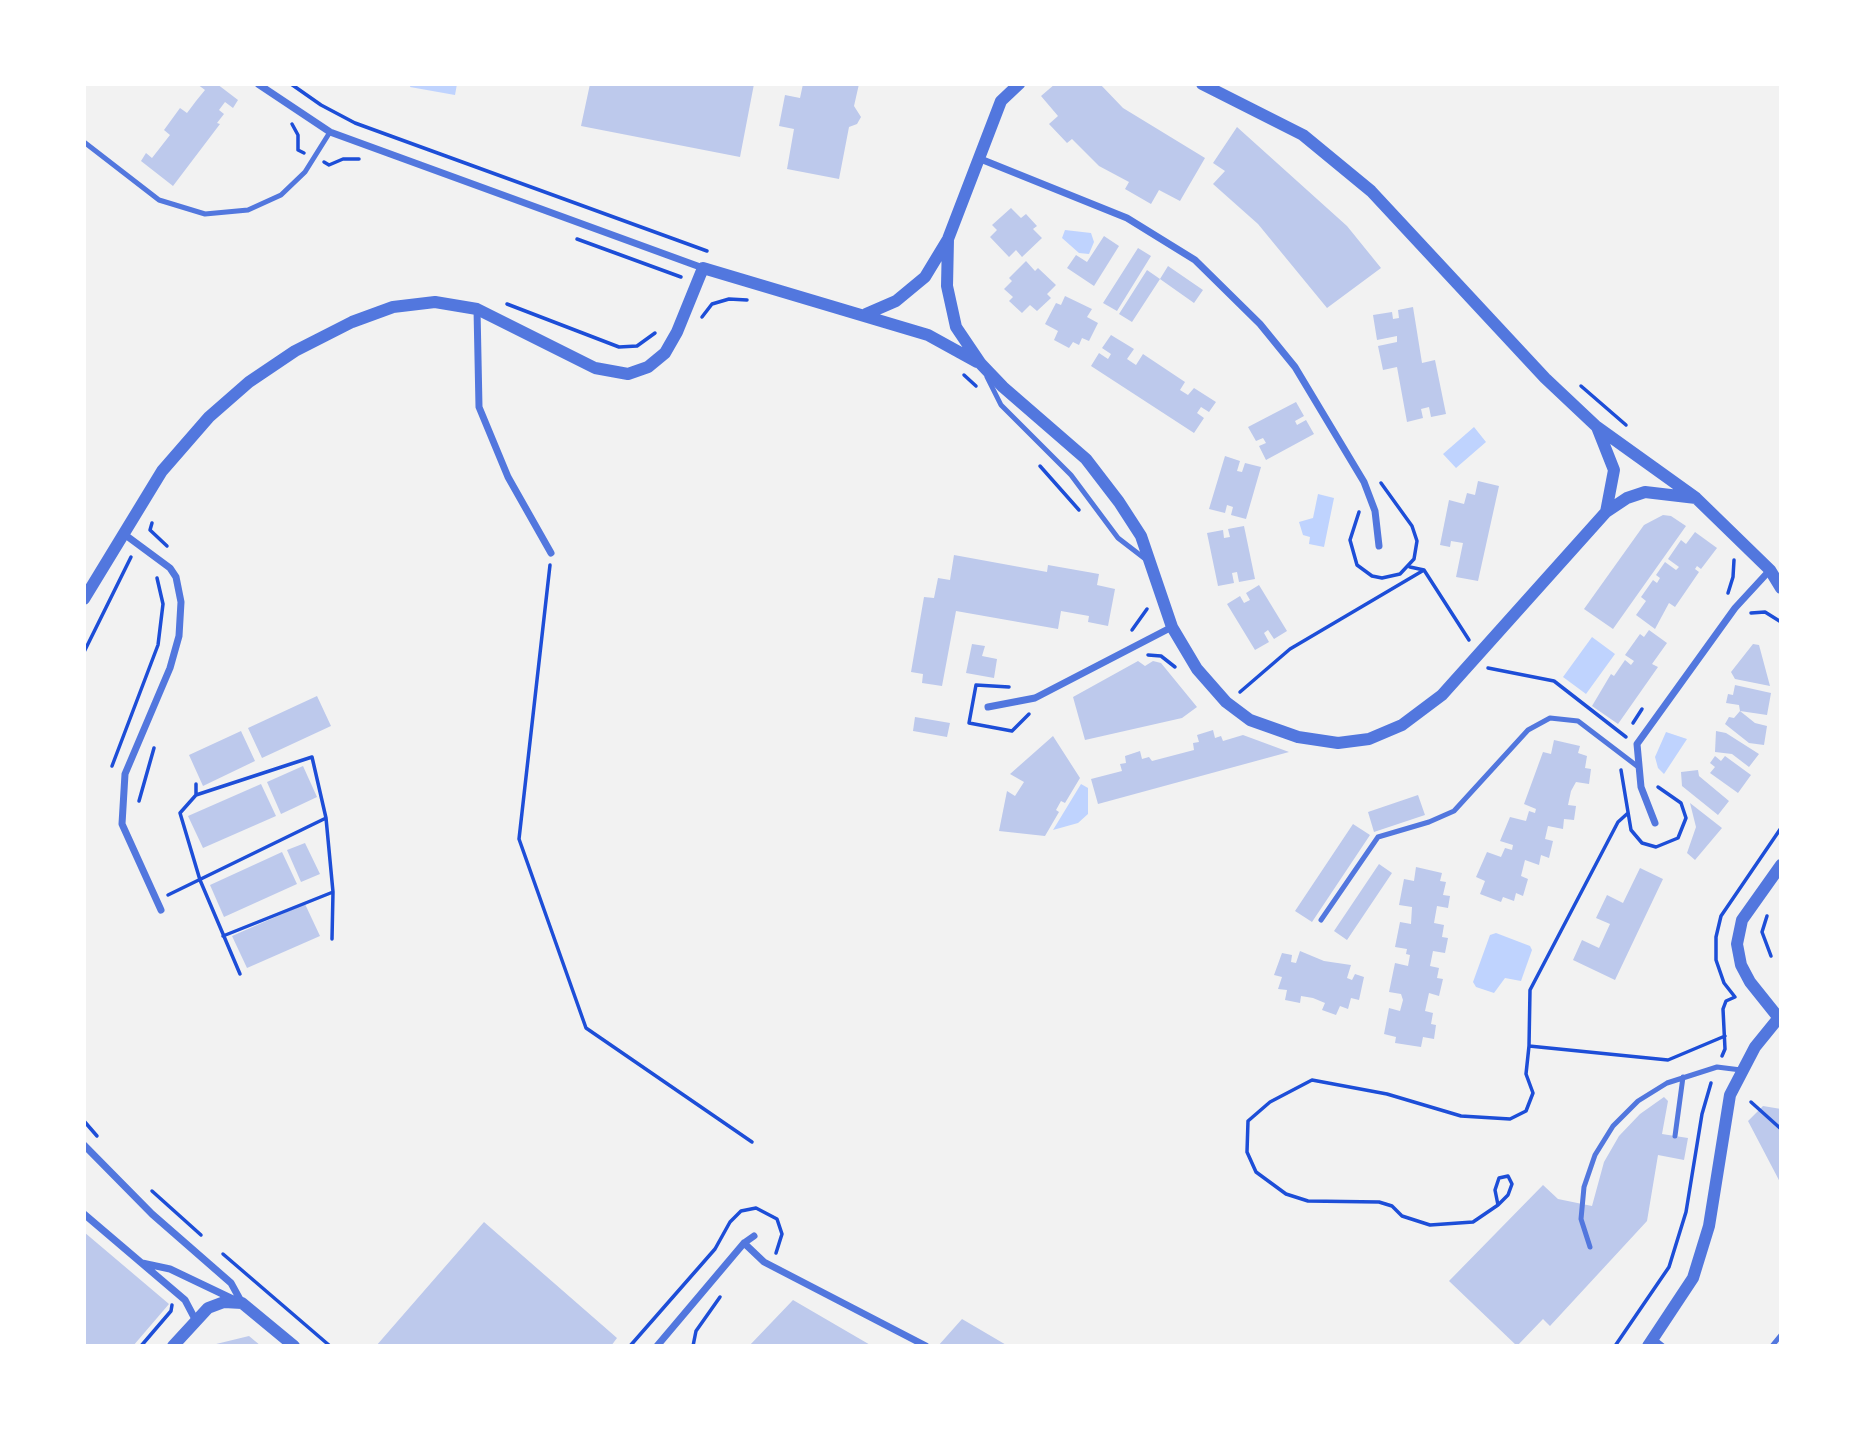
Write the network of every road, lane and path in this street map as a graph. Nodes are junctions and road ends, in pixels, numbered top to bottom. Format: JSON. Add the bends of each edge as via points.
{"nodes":[{"id":1,"x":258,"y":84,"type":"edge"},
{"id":2,"x":291,"y":84,"type":"edge"},
{"id":3,"x":1019,"y":84,"type":"edge"},
{"id":4,"x":1202,"y":84,"type":"edge"},
{"id":5,"x":330,"y":132,"type":"junction"},
{"id":6,"x":84,"y":142,"type":"edge"},
{"id":7,"x":978,"y":158,"type":"junction"},
{"id":8,"x":948,"y":239,"type":"junction"},
{"id":9,"x":715,"y":253,"type":"dead end"},
{"id":10,"x":703,"y":268,"type":"junction"},
{"id":11,"x":682,"y":278,"type":"dead end"},
{"id":12,"x":678,"y":288,"type":"dead end"},
{"id":13,"x":756,"y":300,"type":"dead end"},
{"id":14,"x":501,"y":302,"type":"dead end"},
{"id":15,"x":477,"y":309,"type":"junction"},
{"id":16,"x":866,"y":314,"type":"junction"},
{"id":17,"x":697,"y":328,"type":"dead end"},
{"id":18,"x":657,"y":331,"type":"dead end"},
{"id":19,"x":981,"y":364,"type":"junction"},
{"id":20,"x":957,"y":369,"type":"dead end"},
{"id":21,"x":982,"y":391,"type":"dead end"},
{"id":22,"x":1597,"y":427,"type":"junction"},
{"id":23,"x":1035,"y":460,"type":"dead end"},
{"id":24,"x":1379,"y":480,"type":"dead end"},
{"id":25,"x":1696,"y":498,"type":"junction"},
{"id":26,"x":1360,"y":508,"type":"dead end"},
{"id":27,"x":1079,"y":511,"type":"dead end"},
{"id":28,"x":1606,"y":512,"type":"junction"},
{"id":29,"x":154,"y":515,"type":"dead end"},
{"id":30,"x":124,"y":534,"type":"junction"},
{"id":31,"x":1379,"y":545,"type":"dead end"},
{"id":32,"x":1732,"y":552,"type":"dead end"},
{"id":33,"x":174,"y":553,"type":"dead end"},
{"id":34,"x":551,"y":553,"type":"joint"},
{"id":35,"x":1150,"y":562,"type":"junction"},
{"id":36,"x":141,"y":563,"type":"dead end"},
{"id":37,"x":1409,"y":567,"type":"junction"},
{"id":38,"x":149,"y":570,"type":"dead end"},
{"id":39,"x":1424,"y":570,"type":"junction"},
{"id":40,"x":1770,"y":570,"type":"junction"},
{"id":41,"x":1781,"y":588,"type":"edge"},
{"id":42,"x":84,"y":599,"type":"edge"},
{"id":43,"x":1726,"y":600,"type":"dead end"},
{"id":44,"x":1146,"y":603,"type":"dead end"},
{"id":45,"x":1742,"y":618,"type":"dead end"},
{"id":46,"x":1781,"y":622,"type":"edge"},
{"id":47,"x":1172,"y":627,"type":"junction"},
{"id":48,"x":1126,"y":633,"type":"dead end"},
{"id":49,"x":1473,"y":647,"type":"dead end"},
{"id":50,"x":84,"y":652,"type":"edge"},
{"id":51,"x":1143,"y":654,"type":"dead end"},
{"id":52,"x":1491,"y":661,"type":"dead end"},
{"id":53,"x":1181,"y":675,"type":"dead end"},
{"id":54,"x":1018,"y":686,"type":"dead end"},
{"id":55,"x":1651,"y":698,"type":"dead end"},
{"id":56,"x":1240,"y":699,"type":"dead end"},
{"id":57,"x":988,"y":708,"type":"dead end"},
{"id":58,"x":1039,"y":709,"type":"dead end"},
{"id":59,"x":1626,"y":737,"type":"junction"},
{"id":60,"x":156,"y":740,"type":"dead end"},
{"id":61,"x":1622,"y":755,"type":"junction"},
{"id":62,"x":1637,"y":766,"type":"junction"},
{"id":63,"x":111,"y":774,"type":"dead end"},
{"id":64,"x":1652,"y":779,"type":"dead end"},
{"id":65,"x":196,"y":784,"type":"dead end"},
{"id":66,"x":196,"y":795,"type":"junction"},
{"id":67,"x":138,"y":806,"type":"dead end"},
{"id":68,"x":1629,"y":811,"type":"junction"},
{"id":69,"x":326,"y":818,"type":"junction"},
{"id":70,"x":1655,"y":822,"type":"dead end"},
{"id":71,"x":1781,"y":864,"type":"edge"},
{"id":72,"x":200,"y":880,"type":"junction"},
{"id":73,"x":333,"y":892,"type":"junction"},
{"id":74,"x":156,"y":901,"type":"junction"},
{"id":75,"x":161,"y":910,"type":"dead end"},
{"id":76,"x":1769,"y":912,"type":"dead end"},
{"id":77,"x":1321,"y":920,"type":"dead end"},
{"id":78,"x":223,"y":936,"type":"junction"},
{"id":79,"x":332,"y":939,"type":"dead end"},
{"id":80,"x":1771,"y":956,"type":"dead end"},
{"id":81,"x":240,"y":974,"type":"dead end"},
{"id":82,"x":1735,"y":997,"type":"dead end"},
{"id":83,"x":1780,"y":1016,"type":"edge"},
{"id":84,"x":1725,"y":1035,"type":"junction"},
{"id":85,"x":1529,"y":1046,"type":"junction"},
{"id":86,"x":1717,"y":1067,"type":"junction"},
{"id":87,"x":1741,"y":1070,"type":"junction"},
{"id":88,"x":1683,"y":1076,"type":"junction"},
{"id":89,"x":1751,"y":1102,"type":"dead end"},
{"id":90,"x":84,"y":1121,"type":"edge"},
{"id":91,"x":1781,"y":1129,"type":"edge"},
{"id":92,"x":1675,"y":1136,"type":"dead end"},
{"id":93,"x":100,"y":1138,"type":"dead end"},
{"id":94,"x":752,"y":1142,"type":"dead end"},
{"id":95,"x":84,"y":1145,"type":"edge"},
{"id":96,"x":142,"y":1182,"type":"dead end"},
{"id":97,"x":1498,"y":1205,"type":"junction"},
{"id":98,"x":84,"y":1214,"type":"edge"},
{"id":99,"x":754,"y":1236,"type":"dead end"},
{"id":100,"x":210,"y":1243,"type":"dead end"},
{"id":101,"x":744,"y":1243,"type":"junction"},
{"id":102,"x":1590,"y":1247,"type":"dead end"},
{"id":103,"x":220,"y":1252,"type":"dead end"},
{"id":104,"x":139,"y":1262,"type":"junction"},
{"id":105,"x":721,"y":1294,"type":"dead end"},
{"id":106,"x":172,"y":1299,"type":"dead end"},
{"id":107,"x":242,"y":1303,"type":"junction"},
{"id":108,"x":195,"y":1319,"type":"junction"},
{"id":109,"x":1781,"y":1335,"type":"edge"},
{"id":110,"x":1655,"y":1343,"type":"edge"},
{"id":111,"x":141,"y":1346,"type":"edge"},
{"id":112,"x":173,"y":1346,"type":"edge"},
{"id":113,"x":294,"y":1346,"type":"edge"},
{"id":114,"x":330,"y":1346,"type":"edge"},
{"id":115,"x":657,"y":1346,"type":"edge"},
{"id":116,"x":693,"y":1346,"type":"edge"},
{"id":117,"x":926,"y":1346,"type":"edge"},
{"id":118,"x":1615,"y":1346,"type":"edge"},
{"id":119,"x":1772,"y":1346,"type":"edge"}],
"edges":[{"from":1,"to":5,"type":"street"},
{"from":2,"to":9,"type":"path","via":[[355,123]]},
{"from":3,"to":7,"type":"street","via":[[1000,101]]},
{"from":4,"to":22,"type":"street","via":[[1303,135],[1371,191],[1511,345]]},
{"from":5,"to":6,"type":"lane","via":[[305,172],[281,195],[248,210],[205,214],[159,200]]},
{"from":5,"to":10,"type":"street"},
{"from":7,"to":8,"type":"street"},
{"from":7,"to":31,"type":"street","via":[[1126,218],[1195,260],[1260,324],[1295,367],[1364,482],[1375,511]]},
{"from":8,"to":16,"type":"street","via":[[925,277],[896,301]]},
{"from":8,"to":19,"type":"street","via":[[947,286],[956,327]]},
{"from":10,"to":15,"type":"street","via":[[665,354],[648,367],[628,373],[596,368]]},
{"from":10,"to":16,"type":"street"},
{"from":11,"to":12,"type":"path"},
{"from":13,"to":17,"type":"path","via":[[712,304]]},
{"from":14,"to":18,"type":"path","via":[[619,347],[637,346]]},
{"from":15,"to":30,"type":"street","via":[[435,302],[393,307],[295,351],[249,382],[190,435]]},
{"from":15,"to":34,"type":"street","via":[[479,407],[508,477]]},
{"from":16,"to":19,"type":"street","via":[[928,335]]},
{"from":19,"to":35,"type":"lane","via":[[1001,405],[1071,475],[1118,538]]},
{"from":19,"to":35,"type":"street","via":[[1086,458],[1141,536]]},
{"from":20,"to":21,"type":"path"},
{"from":22,"to":25,"type":"street"},
{"from":22,"to":28,"type":"street","via":[[1614,470]]},
{"from":23,"to":27,"type":"path"},
{"from":24,"to":37,"type":"path","via":[[1416,533],[1417,549]]},
{"from":25,"to":28,"type":"street","via":[[1645,492]]},
{"from":25,"to":40,"type":"street"},
{"from":26,"to":37,"type":"path","via":[[1350,540],[1357,565],[1382,578]]},
{"from":28,"to":47,"type":"street","via":[[1442,695],[1402,725],[1369,740],[1338,743],[1298,737],[1250,720],[1226,702],[1197,669]]},
{"from":29,"to":33,"type":"path","via":[[150,530]]},
{"from":30,"to":42,"type":"street"},
{"from":30,"to":74,"type":"street","via":[[170,568],[181,602],[179,636],[170,668],[125,774],[122,824]]},
{"from":32,"to":43,"type":"path","via":[[1733,577]]},
{"from":34,"to":94,"type":"path","via":[[519,839],[586,1028]]},
{"from":35,"to":47,"type":"street"},
{"from":36,"to":50,"type":"path","via":[[132,555]]},
{"from":37,"to":39,"type":"path"},
{"from":38,"to":63,"type":"path","via":[[158,578],[163,604],[158,645]]},
{"from":39,"to":49,"type":"path"},
{"from":39,"to":56,"type":"path","via":[[1290,649],[1236,696]]},
{"from":40,"to":41,"type":"street"},
{"from":40,"to":62,"type":"street","via":[[1735,608],[1643,735],[1637,744]]},
{"from":44,"to":48,"type":"path","via":[[1147,612],[1137,627]]},
{"from":45,"to":46,"type":"path","via":[[1765,612]]},
{"from":47,"to":57,"type":"street","via":[[1035,698]]},
{"from":51,"to":53,"type":"path","via":[[1161,656]]},
{"from":52,"to":59,"type":"path","via":[[1485,668],[1554,681]]},
{"from":54,"to":58,"type":"path","via":[[976,685],[969,723],[1012,731]]},
{"from":55,"to":59,"type":"path"},
{"from":59,"to":61,"type":"path"},
{"from":60,"to":67,"type":"path"},
{"from":61,"to":62,"type":"lane"},
{"from":61,"to":68,"type":"path"},
{"from":61,"to":77,"type":"lane","via":[[1578,721],[1550,718],[1528,730],[1454,811],[1378,837]]},
{"from":62,"to":70,"type":"street"},
{"from":64,"to":68,"type":"path","via":[[1681,803],[1686,818],[1682,833],[1665,846],[1648,846],[1631,831]]},
{"from":65,"to":66,"type":"path"},
{"from":66,"to":69,"type":"path","via":[[312,757]]},
{"from":66,"to":72,"type":"path","via":[[180,813]]},
{"from":68,"to":85,"type":"path","via":[[1618,822],[1530,990]]},
{"from":69,"to":72,"type":"path"},
{"from":69,"to":73,"type":"path"},
{"from":71,"to":83,"type":"street","via":[[1742,920],[1737,944],[1750,982]]},
{"from":72,"to":74,"type":"path"},
{"from":72,"to":78,"type":"path"},
{"from":73,"to":78,"type":"path"},
{"from":73,"to":79,"type":"path"},
{"from":74,"to":75,"type":"street"},
{"from":76,"to":80,"type":"path","via":[[1762,932]]},
{"from":78,"to":81,"type":"path"},
{"from":82,"to":84,"type":"path","via":[[1726,1001]]},
{"from":83,"to":87,"type":"street"},
{"from":84,"to":85,"type":"path","via":[[1668,1060]]},
{"from":84,"to":86,"type":"path"},
{"from":85,"to":97,"type":"path","via":[[1526,1074],[1533,1093],[1526,1111],[1510,1119],[1461,1116],[1387,1094],[1312,1080],[1269,1102],[1248,1121],[1247,1152],[1256,1172],[1286,1194],[1308,1201],[1379,1202],[1430,1225],[1474,1222]]},
{"from":86,"to":87,"type":"lane"},
{"from":86,"to":88,"type":"lane"},
{"from":86,"to":118,"type":"path","via":[[1686,1212],[1669,1267]]},
{"from":87,"to":110,"type":"street","via":[[1730,1095],[1703,1251],[1693,1278]]},
{"from":88,"to":92,"type":"lane"},
{"from":88,"to":102,"type":"lane","via":[[1637,1101],[1599,1147],[1581,1203]]},
{"from":89,"to":91,"type":"path"},
{"from":90,"to":93,"type":"path"},
{"from":95,"to":107,"type":"street","via":[[152,1214],[231,1283]]},
{"from":96,"to":100,"type":"path"},
{"from":97,"to":97,"type":"path","via":[[1512,1184],[1508,1176],[1499,1178],[1494,1190]]},
{"from":98,"to":104,"type":"street"},
{"from":99,"to":101,"type":"street"},
{"from":101,"to":115,"type":"street"},
{"from":101,"to":117,"type":"street","via":[[764,1262]]},
{"from":103,"to":114,"type":"path"},
{"from":104,"to":107,"type":"street","via":[[170,1269]]},
{"from":104,"to":108,"type":"street","via":[[185,1300]]},
{"from":105,"to":116,"type":"path","via":[[696,1331]]},
{"from":106,"to":111,"type":"path","via":[[171,1311]]},
{"from":107,"to":108,"type":"street","via":[[224,1302]]},
{"from":107,"to":113,"type":"street"},
{"from":108,"to":112,"type":"street"},
{"from":109,"to":119,"type":"lane"}]}
